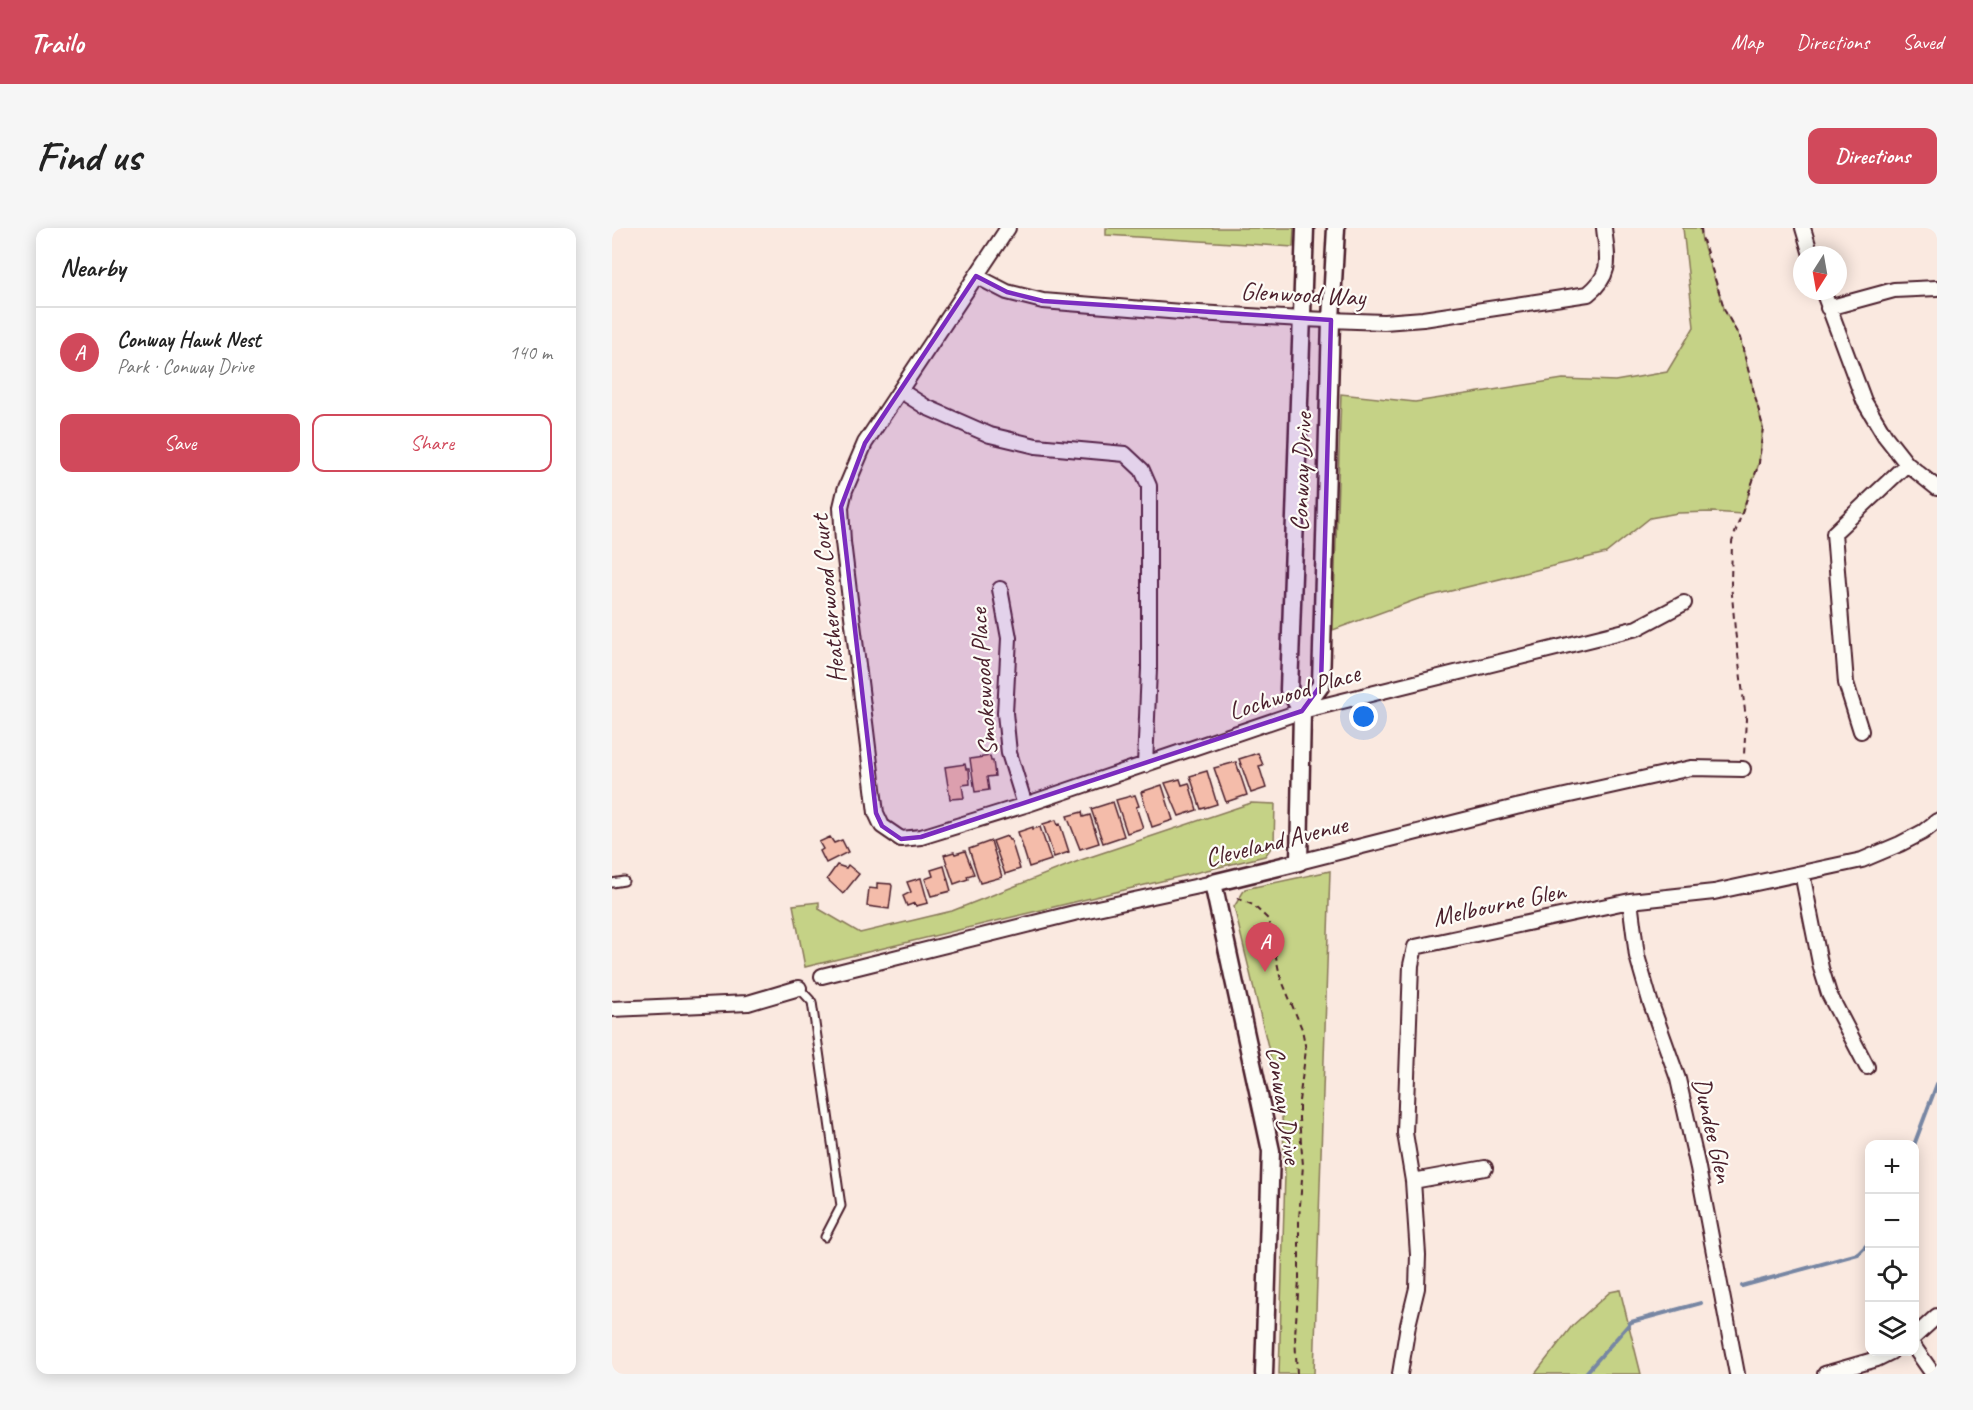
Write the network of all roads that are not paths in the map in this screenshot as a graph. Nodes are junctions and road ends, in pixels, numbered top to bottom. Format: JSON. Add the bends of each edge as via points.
{"nodes":[{"id":1,"x":1008,"y":228,"type":"edge"},
{"id":2,"x":1305,"y":228,"type":"edge"},
{"id":3,"x":1336,"y":228,"type":"edge"},
{"id":4,"x":1604,"y":228,"type":"edge"},
{"id":5,"x":1803,"y":228,"type":"edge"},
{"id":6,"x":1808,"y":246,"type":"edge"},
{"id":7,"x":976,"y":276,"type":"junction"},
{"id":8,"x":1937,"y":288,"type":"edge"},
{"id":9,"x":1826,"y":300,"type":"edge"},
{"id":10,"x":1828,"y":308,"type":"junction"},
{"id":11,"x":1302,"y":319,"type":"junction"},
{"id":12,"x":1331,"y":320,"type":"junction"},
{"id":13,"x":901,"y":391,"type":"junction"},
{"id":14,"x":1907,"y":464,"type":"junction"},
{"id":15,"x":1937,"y":488,"type":"edge"},
{"id":16,"x":1000,"y":589,"type":"dead end"},
{"id":17,"x":1684,"y":603,"type":"dead end"},
{"id":18,"x":1302,"y":711,"type":"junction"},
{"id":19,"x":1861,"y":731,"type":"dead end"},
{"id":20,"x":1145,"y":765,"type":"junction"},
{"id":21,"x":1743,"y":769,"type":"road end"},
{"id":22,"x":1025,"y":806,"type":"junction"},
{"id":23,"x":1937,"y":821,"type":"edge"},
{"id":24,"x":921,"y":837,"type":"joint"},
{"id":25,"x":1299,"y":862,"type":"junction"},
{"id":26,"x":1802,"y":873,"type":"junction"},
{"id":27,"x":624,"y":881,"type":"dead end"},
{"id":28,"x":612,"y":883,"type":"edge"},
{"id":29,"x":1213,"y":883,"type":"junction"},
{"id":30,"x":1630,"y":901,"type":"junction"},
{"id":31,"x":822,"y":976,"type":"dead end"},
{"id":32,"x":799,"y":988,"type":"joint"},
{"id":33,"x":612,"y":1009,"type":"edge"},
{"id":34,"x":1867,"y":1067,"type":"dead end"},
{"id":35,"x":1485,"y":1168,"type":"dead end"},
{"id":36,"x":1413,"y":1181,"type":"junction"},
{"id":37,"x":825,"y":1237,"type":"dead end"},
{"id":38,"x":1937,"y":1316,"type":"edge"},
{"id":39,"x":1919,"y":1332,"type":"edge"},
{"id":40,"x":1919,"y":1354,"type":"edge"},
{"id":41,"x":1883,"y":1356,"type":"edge"},
{"id":42,"x":1264,"y":1374,"type":"edge"},
{"id":43,"x":1400,"y":1374,"type":"edge"},
{"id":44,"x":1737,"y":1374,"type":"edge"},
{"id":45,"x":1825,"y":1374,"type":"edge"},
{"id":46,"x":1933,"y":1374,"type":"edge"}],
"edges":[{"from":1,"to":7,"type":"street","name":"Heatherwood Court"},
{"from":2,"to":11,"type":"street","name":"Conway Drive"},
{"from":3,"to":12,"type":"street","name":"Conway Drive"},
{"from":4,"to":12,"type":"street","name":"Glenwood Way","via":[[1606,272],[1588,294],[1423,320]]},
{"from":5,"to":6,"type":"street"},
{"from":7,"to":11,"type":"street","name":"Glenwood Way","via":[[1007,292],[1042,301]]},
{"from":7,"to":13,"type":"street","name":"Heatherwood Court"},
{"from":8,"to":10,"type":"street","via":[[1894,290]]},
{"from":9,"to":10,"type":"street"},
{"from":10,"to":14,"type":"street","via":[[1864,401]]},
{"from":11,"to":12,"type":"street","name":"Glenwood Way"},
{"from":11,"to":18,"type":"street","name":"Conway Drive","via":[[1289,690]]},
{"from":12,"to":18,"type":"street","name":"Conway Drive","via":[[1321,685]]},
{"from":13,"to":20,"type":"street","via":[[926,407],[990,435],[1036,446],[1125,454],[1142,470],[1149,486]]},
{"from":13,"to":24,"type":"street","name":"Heatherwood Court","via":[[865,442],[844,490],[841,507],[876,813],[882,826],[901,839]]},
{"from":14,"to":15,"type":"street"},
{"from":14,"to":19,"type":"street","via":[[1834,533],[1846,683]]},
{"from":16,"to":22,"type":"street","name":"Smokewood Place","via":[[1009,638],[1005,713],[1009,753]]},
{"from":17,"to":18,"type":"street","name":"Lochwood Place","via":[[1637,628]]},
{"from":18,"to":20,"type":"street","name":"Lochwood Place"},
{"from":18,"to":25,"type":"street","name":"Conway Drive"},
{"from":20,"to":22,"type":"street","name":"Lochwood Place"},
{"from":21,"to":25,"type":"street","name":"Cleveland Avenue","via":[[1690,768],[1560,796]]},
{"from":22,"to":24,"type":"street","name":"Lochwood Place"},
{"from":23,"to":26,"type":"street","name":"Melbourne Glen","via":[[1900,844],[1862,860]]},
{"from":25,"to":29,"type":"street","name":"Cleveland Avenue"},
{"from":26,"to":30,"type":"street","name":"Melbourne Glen","via":[[1714,892]]},
{"from":26,"to":34,"type":"street","via":[[1829,994]]},
{"from":27,"to":28,"type":"lane"},
{"from":29,"to":31,"type":"street","name":"Cleveland Avenue"},
{"from":29,"to":42,"type":"street","name":"Conway Drive","via":[[1271,1152]]},
{"from":30,"to":36,"type":"street","name":"Melbourne Glen","via":[[1415,947],[1411,965],[1405,1133]]},
{"from":30,"to":44,"type":"street","name":"Dundee Glen","via":[[1637,956],[1678,1079],[1691,1135]]},
{"from":32,"to":33,"type":"street","via":[[748,1004]]},
{"from":32,"to":37,"type":"lane","via":[[812,1002],[841,1206]]},
{"from":35,"to":36,"type":"street"},
{"from":36,"to":43,"type":"street","name":"Melbourne Glen","via":[[1417,1288]]},
{"from":38,"to":39,"type":"street"},
{"from":40,"to":46,"type":"street"},
{"from":41,"to":45,"type":"street"}]}
